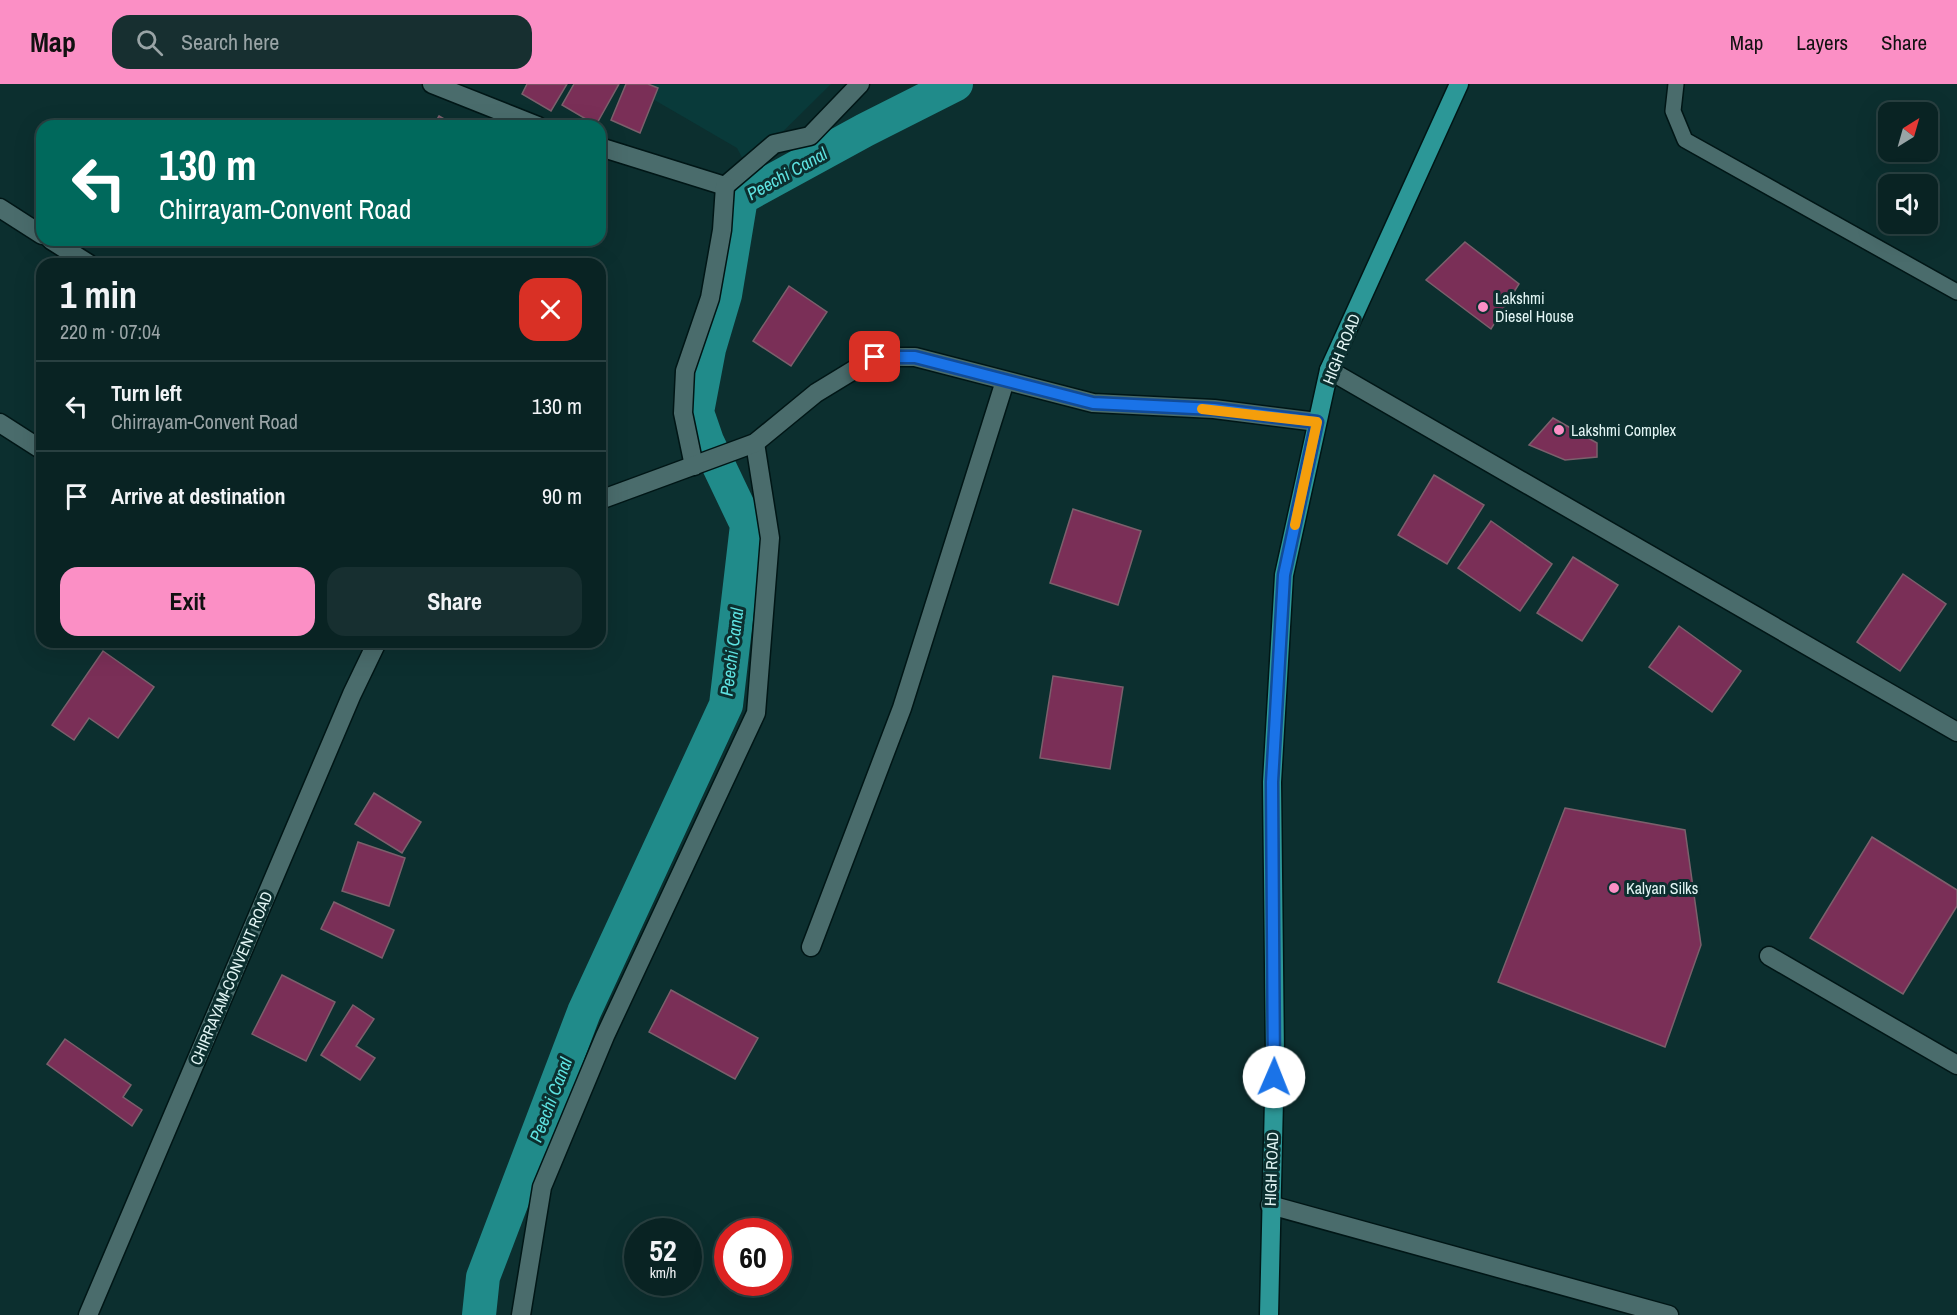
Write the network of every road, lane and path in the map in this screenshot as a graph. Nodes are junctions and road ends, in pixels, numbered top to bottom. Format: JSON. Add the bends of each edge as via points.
{"nodes":[{"id":1,"x":432,"y":84,"type":"edge"},
{"id":2,"x":860,"y":84,"type":"edge"},
{"id":3,"x":1459,"y":84,"type":"edge"},
{"id":4,"x":1676,"y":84,"type":"edge"},
{"id":5,"x":523,"y":120,"type":"edge"},
{"id":6,"x":606,"y":149,"type":"edge"},
{"id":7,"x":725,"y":186,"type":"junction"},
{"id":8,"x":0,"y":208,"type":"edge"},
{"id":9,"x":36,"y":231,"type":"edge"},
{"id":10,"x":60,"y":246,"type":"edge"},
{"id":11,"x":80,"y":258,"type":"edge"},
{"id":12,"x":1957,"y":292,"type":"edge"},
{"id":13,"x":1329,"y":370,"type":"junction"},
{"id":14,"x":1005,"y":381,"type":"junction"},
{"id":15,"x":1317,"y":422,"type":"junction"},
{"id":16,"x":0,"y":423,"type":"edge"},
{"id":17,"x":755,"y":443,"type":"junction"},
{"id":18,"x":36,"y":446,"type":"edge"},
{"id":19,"x":700,"y":464,"type":"junction"},
{"id":20,"x":606,"y":498,"type":"edge"},
{"id":21,"x":370,"y":648,"type":"edge"},
{"id":22,"x":1957,"y":732,"type":"edge"},
{"id":23,"x":811,"y":947,"type":"dead end"},
{"id":24,"x":1769,"y":956,"type":"dead end"},
{"id":25,"x":1957,"y":1065,"type":"edge"},
{"id":26,"x":1270,"y":1204,"type":"junction"},
{"id":27,"x":88,"y":1315,"type":"edge"},
{"id":28,"x":521,"y":1315,"type":"edge"},
{"id":29,"x":1269,"y":1315,"type":"edge"},
{"id":30,"x":1669,"y":1315,"type":"edge"}],
"edges":[{"from":1,"to":5,"type":"street"},
{"from":2,"to":7,"type":"street","via":[[810,136],[774,144]]},
{"from":3,"to":13,"type":"main road","name":"HIGH ROAD"},
{"from":4,"to":12,"type":"lane","via":[[1673,111],[1685,141]]},
{"from":6,"to":7,"type":"street"},
{"from":7,"to":19,"type":"street","via":[[710,298],[685,370],[683,413]]},
{"from":8,"to":9,"type":"street"},
{"from":10,"to":11,"type":"street"},
{"from":13,"to":15,"type":"main road","name":"HIGH ROAD"},
{"from":13,"to":22,"type":"street"},
{"from":14,"to":15,"type":"street","via":[[1093,403],[1214,409]]},
{"from":14,"to":17,"type":"street","via":[[915,357],[875,357],[816,393]]},
{"from":14,"to":23,"type":"street","via":[[902,708]]},
{"from":15,"to":26,"type":"main road","name":"HIGH ROAD","via":[[1284,575],[1272,782],[1275,1056]]},
{"from":16,"to":18,"type":"street"},
{"from":17,"to":19,"type":"street"},
{"from":17,"to":28,"type":"street","via":[[770,538],[756,713],[605,1036],[542,1187]]},
{"from":19,"to":20,"type":"street"},
{"from":21,"to":27,"type":"street","name":"CHIRRAYAM-CONVENT ROAD"},
{"from":24,"to":25,"type":"street"},
{"from":26,"to":29,"type":"main road","name":"HIGH ROAD"},
{"from":26,"to":30,"type":"street"}]}
